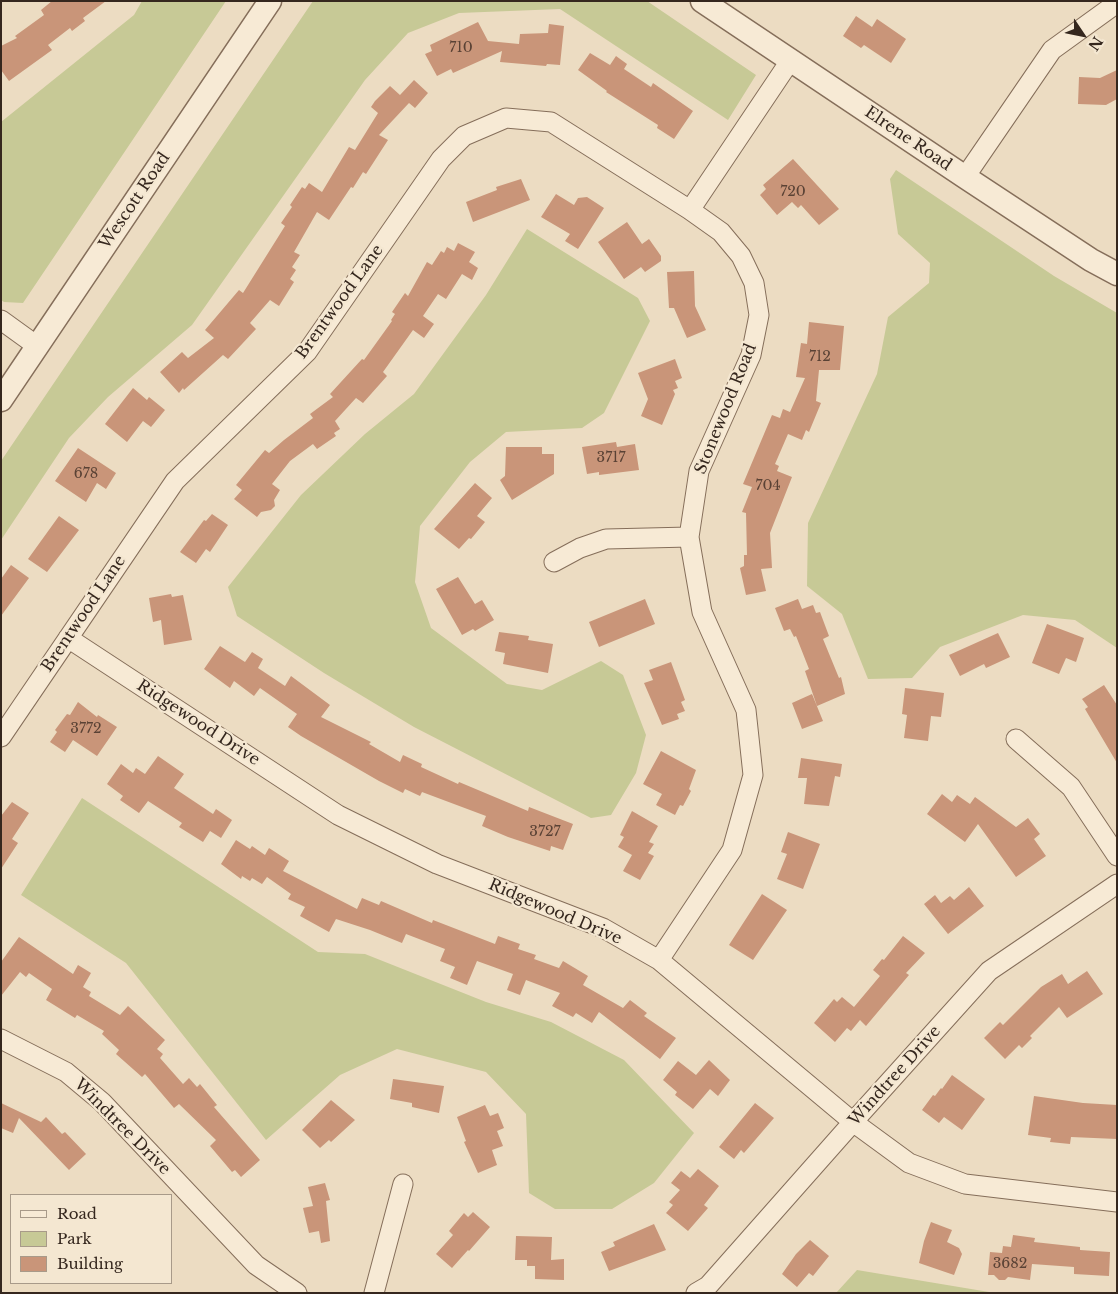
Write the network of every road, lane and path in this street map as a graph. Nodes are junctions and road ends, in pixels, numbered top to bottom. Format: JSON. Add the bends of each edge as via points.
{"nodes":[{"id":1,"x":270,"y":1,"type":"edge"},
{"id":2,"x":702,"y":1,"type":"edge"},
{"id":3,"x":1117,"y":2,"type":"edge"},
{"id":4,"x":790,"y":61,"type":"junction"},
{"id":5,"x":965,"y":177,"type":"junction"},
{"id":6,"x":690,"y":210,"type":"junction"},
{"id":7,"x":1117,"y":274,"type":"edge"},
{"id":8,"x":1,"y":320,"type":"edge"},
{"id":9,"x":37,"y":346,"type":"junction"},
{"id":10,"x":1,"y":400,"type":"edge"},
{"id":11,"x":689,"y":537,"type":"junction"},
{"id":12,"x":554,"y":562,"type":"dead end"},
{"id":13,"x":68,"y":638,"type":"junction"},
{"id":14,"x":1,"y":737,"type":"edge"},
{"id":15,"x":1016,"y":739,"type":"dead end"},
{"id":16,"x":1117,"y":856,"type":"edge"},
{"id":17,"x":1117,"y":884,"type":"edge"},
{"id":18,"x":659,"y":960,"type":"junction"},
{"id":19,"x":1,"y":1039,"type":"edge"},
{"id":20,"x":853,"y":1122,"type":"junction"},
{"id":21,"x":403,"y":1184,"type":"dead end"},
{"id":22,"x":1117,"y":1202,"type":"edge"},
{"id":23,"x":297,"y":1293,"type":"edge"},
{"id":24,"x":374,"y":1293,"type":"edge"},
{"id":25,"x":696,"y":1293,"type":"edge"}],
"edges":[{"from":1,"to":9,"type":"street","name":"Wescott Road"},
{"from":2,"to":4,"type":"street","name":"Elrene Road"},
{"from":3,"to":5,"type":"street","via":[[1052,50]]},
{"from":4,"to":5,"type":"street","name":"Elrene Road"},
{"from":4,"to":6,"type":"street"},
{"from":5,"to":7,"type":"street","name":"Elrene Road"},
{"from":6,"to":11,"type":"street","name":"Stonewood Road","via":[[721,232],[742,256],[754,283],[759,315],[751,356],[699,471]]},
{"from":6,"to":13,"type":"street","name":"Brentwood Lane","via":[[551,122],[506,118],[464,136],[441,158],[307,352],[175,481]]},
{"from":8,"to":9,"type":"street"},
{"from":9,"to":10,"type":"street","name":"Wescott Road"},
{"from":11,"to":12,"type":"street","via":[[606,539]]},
{"from":11,"to":18,"type":"street","name":"Stonewood Road","via":[[702,612],[746,710],[753,775],[732,850]]},
{"from":13,"to":14,"type":"street","name":"Brentwood Lane"},
{"from":13,"to":18,"type":"street","name":"Ridgewood Drive","via":[[338,815],[437,864],[603,928]]},
{"from":15,"to":16,"type":"street","via":[[1071,787]]},
{"from":17,"to":20,"type":"street","name":"Windtree Drive","via":[[989,971]]},
{"from":18,"to":20,"type":"street","name":"Ridgewood Drive"},
{"from":19,"to":23,"type":"street","name":"Windtree Drive","via":[[66,1072],[102,1102],[256,1265]]},
{"from":20,"to":22,"type":"street","name":"Ridgewood Drive","via":[[909,1164],[965,1184]]},
{"from":20,"to":25,"type":"street","name":"Windtree Drive","via":[[708,1286]]},
{"from":21,"to":24,"type":"street"}]}
